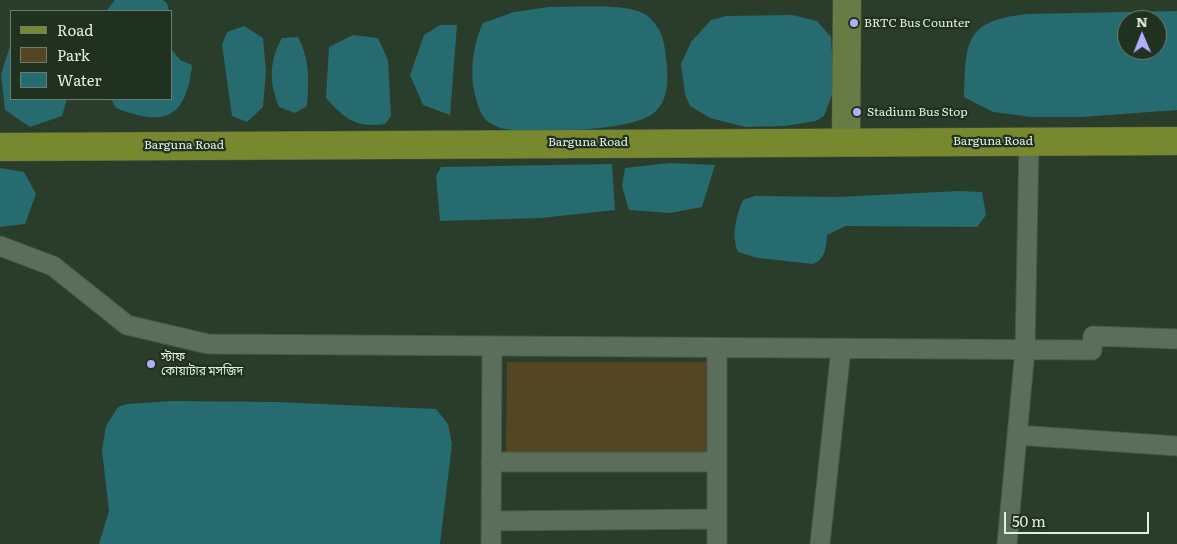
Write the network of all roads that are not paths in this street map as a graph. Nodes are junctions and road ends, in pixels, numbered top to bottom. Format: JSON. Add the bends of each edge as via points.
{"nodes":[{"id":1,"x":847,"y":0,"type":"edge"},
{"id":2,"x":1029,"y":141,"type":"junction"},
{"id":3,"x":1177,"y":141,"type":"edge"},
{"id":4,"x":846,"y":142,"type":"junction"},
{"id":5,"x":0,"y":147,"type":"edge"},
{"id":6,"x":0,"y":246,"type":"edge"},
{"id":7,"x":1177,"y":339,"type":"edge"},
{"id":8,"x":492,"y":346,"type":"junction"},
{"id":9,"x":718,"y":348,"type":"junction"},
{"id":10,"x":841,"y":349,"type":"junction"},
{"id":11,"x":1024,"y":350,"type":"junction"},
{"id":12,"x":1017,"y":435,"type":"junction"},
{"id":13,"x":1177,"y":446,"type":"edge"},
{"id":14,"x":491,"y":462,"type":"junction"},
{"id":15,"x":717,"y":462,"type":"junction"},
{"id":16,"x":718,"y":519,"type":"junction"},
{"id":17,"x":491,"y":521,"type":"junction"},
{"id":18,"x":491,"y":544,"type":"edge"},
{"id":19,"x":717,"y":544,"type":"edge"},
{"id":20,"x":820,"y":544,"type":"edge"},
{"id":21,"x":1007,"y":544,"type":"edge"}],
"edges":[{"from":1,"to":4,"type":"street"},
{"from":2,"to":3,"type":"main road","name":"Barguna Road"},
{"from":2,"to":4,"type":"main road","name":"Barguna Road"},
{"from":2,"to":11,"type":"street"},
{"from":4,"to":5,"type":"main road","name":"Barguna Road"},
{"from":6,"to":8,"type":"street","via":[[53,266],[127,325],[208,344]]},
{"from":7,"to":11,"type":"street","via":[[1093,336],[1092,350]]},
{"from":8,"to":9,"type":"street"},
{"from":8,"to":14,"type":"street"},
{"from":9,"to":10,"type":"street"},
{"from":9,"to":15,"type":"street"},
{"from":10,"to":11,"type":"street"},
{"from":10,"to":20,"type":"street"},
{"from":11,"to":12,"type":"street"},
{"from":12,"to":13,"type":"street"},
{"from":12,"to":21,"type":"street"},
{"from":14,"to":15,"type":"street"},
{"from":14,"to":17,"type":"street"},
{"from":15,"to":16,"type":"street"},
{"from":16,"to":17,"type":"street"},
{"from":16,"to":19,"type":"street"},
{"from":17,"to":18,"type":"street"}]}
